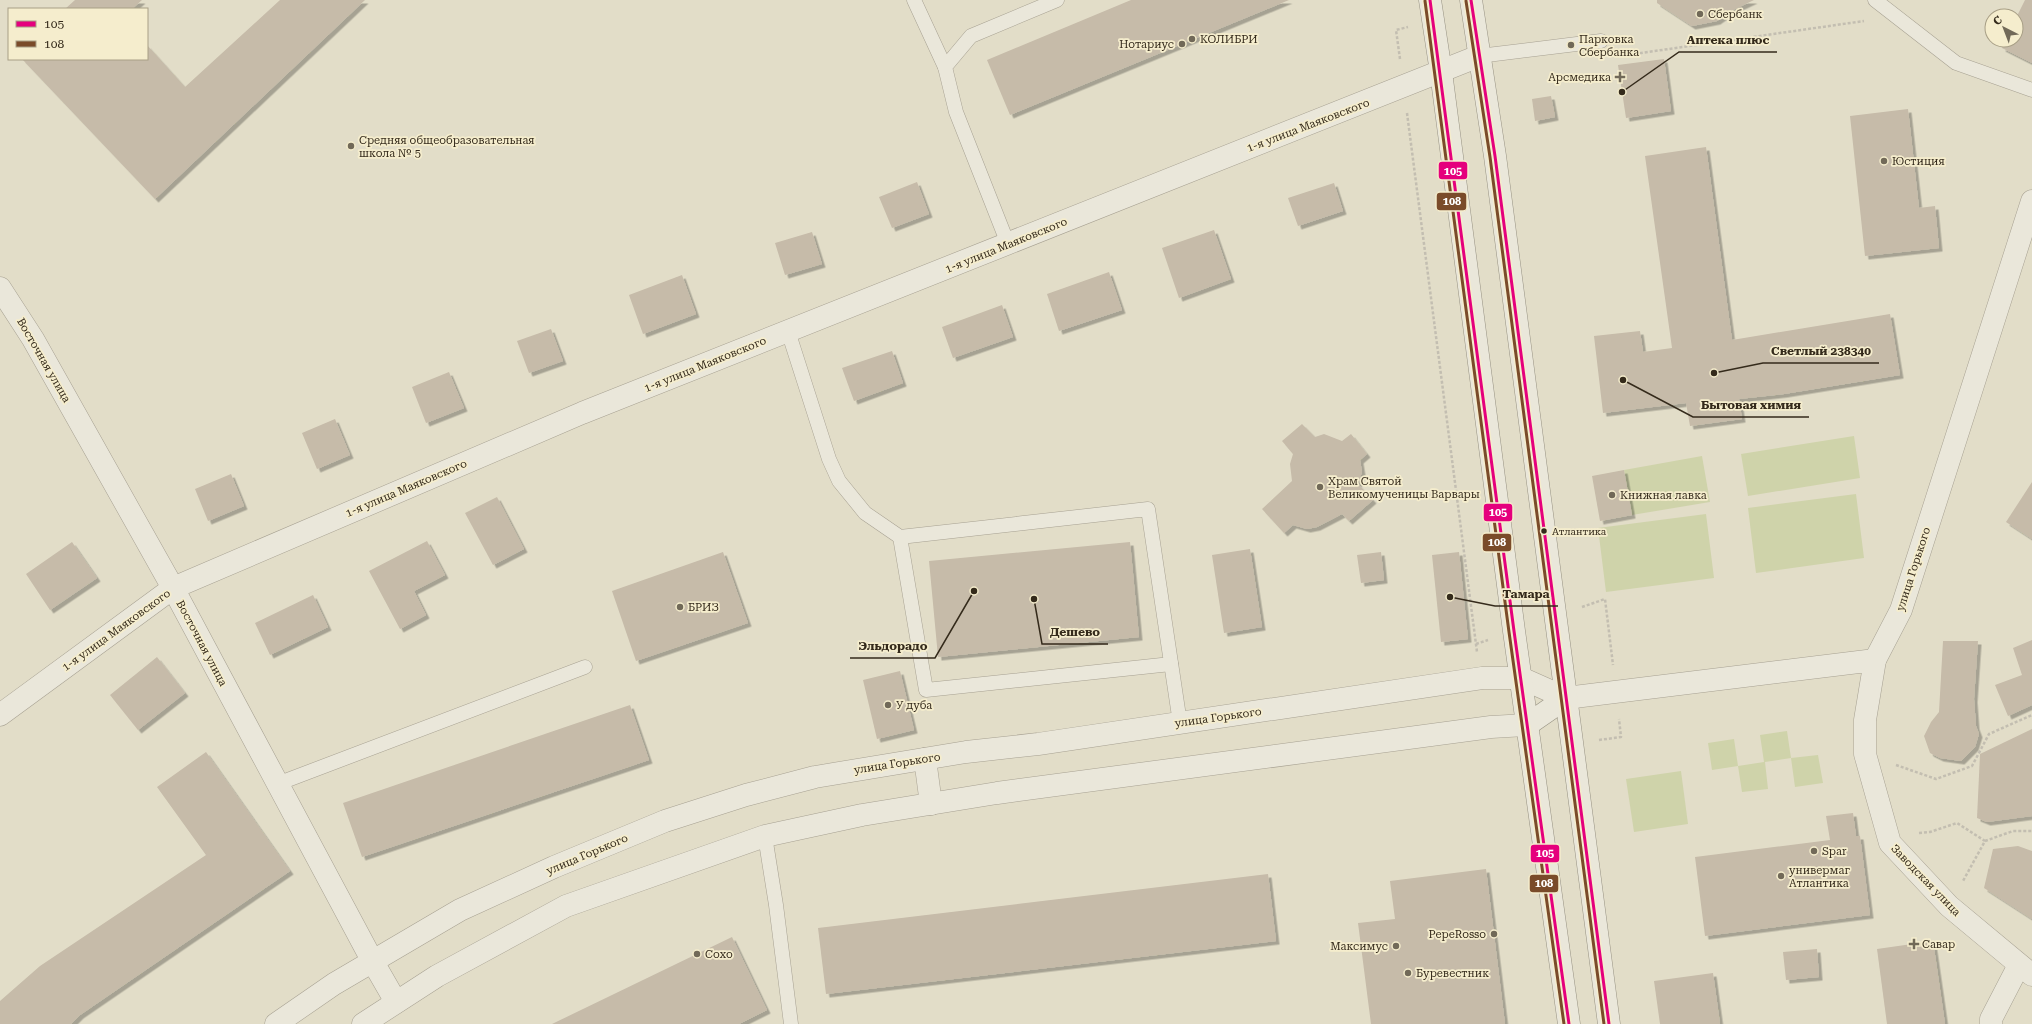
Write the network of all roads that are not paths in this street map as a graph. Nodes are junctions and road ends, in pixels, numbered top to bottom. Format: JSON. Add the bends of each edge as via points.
{"nodes":[{"id":1,"x":914,"y":0,"type":"edge"},
{"id":2,"x":1057,"y":0,"type":"edge"},
{"id":3,"x":1430,"y":0,"type":"edge"},
{"id":4,"x":1471,"y":0,"type":"edge"},
{"id":5,"x":1875,"y":0,"type":"edge"},
{"id":6,"x":1601,"y":41,"type":"road end"},
{"id":7,"x":1479,"y":56,"type":"junction"},
{"id":8,"x":945,"y":67,"type":"junction"},
{"id":9,"x":1441,"y":72,"type":"junction"},
{"id":10,"x":2032,"y":90,"type":"edge"},
{"id":11,"x":2032,"y":201,"type":"edge"},
{"id":12,"x":1008,"y":244,"type":"junction"},
{"id":13,"x":0,"y":288,"type":"edge"},
{"id":14,"x":788,"y":331,"type":"junction"},
{"id":15,"x":900,"y":537,"type":"junction"},
{"id":16,"x":173,"y":588,"type":"junction"},
{"id":17,"x":1874,"y":660,"type":"junction"},
{"id":18,"x":1171,"y":664,"type":"junction"},
{"id":19,"x":585,"y":667,"type":"dead end"},
{"id":20,"x":1521,"y":678,"type":"junction"},
{"id":21,"x":1566,"y":698,"type":"junction"},
{"id":22,"x":0,"y":715,"type":"edge"},
{"id":23,"x":1180,"y":723,"type":"junction"},
{"id":24,"x":1527,"y":725,"type":"junction"},
{"id":25,"x":925,"y":759,"type":"junction"},
{"id":26,"x":277,"y":784,"type":"junction"},
{"id":27,"x":930,"y":804,"type":"junction"},
{"id":28,"x":765,"y":836,"type":"junction"},
{"id":29,"x":373,"y":962,"type":"junction"},
{"id":30,"x":2026,"y":970,"type":"edge"},
{"id":31,"x":396,"y":1002,"type":"junction"},
{"id":32,"x":276,"y":1024,"type":"edge"},
{"id":33,"x":363,"y":1024,"type":"edge"},
{"id":34,"x":791,"y":1024,"type":"edge"},
{"id":35,"x":1569,"y":1024,"type":"edge"},
{"id":36,"x":1609,"y":1024,"type":"edge"},
{"id":37,"x":1991,"y":1024,"type":"edge"}],
"edges":[{"from":1,"to":8,"type":"lane"},
{"from":2,"to":8,"type":"lane","via":[[971,36]]},
{"from":3,"to":9,"type":"street"},
{"from":4,"to":7,"type":"street"},
{"from":5,"to":10,"type":"lane","via":[[1956,63]]},
{"from":6,"to":7,"type":"lane"},
{"from":7,"to":9,"type":"street","name":"1-я улица Маяковского"},
{"from":7,"to":21,"type":"street","via":[[1495,156]]},
{"from":8,"to":12,"type":"lane","via":[[956,112]]},
{"from":9,"to":12,"type":"street","name":"1-я улица Маяковского"},
{"from":9,"to":20,"type":"street"},
{"from":11,"to":17,"type":"street","name":"улица Горького","via":[[1901,610]]},
{"from":12,"to":14,"type":"street","name":"1-я улица Маяковского"},
{"from":13,"to":16,"type":"street","name":"Восточная улица","via":[[33,339]]},
{"from":14,"to":15,"type":"lane","via":[[829,459],[839,481],[865,513]]},
{"from":14,"to":16,"type":"street","name":"1-я улица Маяковского","via":[[582,413]]},
{"from":15,"to":18,"type":"lane","via":[[926,690]]},
{"from":15,"to":18,"type":"lane","via":[[1148,509]]},
{"from":16,"to":22,"type":"street","name":"1-я улица Маяковского"},
{"from":16,"to":26,"type":"street","name":"Восточная улица"},
{"from":17,"to":21,"type":"street"},
{"from":17,"to":30,"type":"street","name":"Заводская улица","via":[[1865,720],[1865,754],[1890,843],[1949,906]]},
{"from":18,"to":23,"type":"lane"},
{"from":19,"to":26,"type":"lane"},
{"from":20,"to":21,"type":"street","name":"улица Горького"},
{"from":20,"to":23,"type":"street","name":"улица Горького","via":[[1482,678]]},
{"from":20,"to":24,"type":"street"},
{"from":21,"to":24,"type":"street"},
{"from":21,"to":36,"type":"street"},
{"from":23,"to":25,"type":"street","name":"улица Горького"},
{"from":24,"to":27,"type":"street","via":[[1185,767]]},
{"from":24,"to":35,"type":"street"},
{"from":25,"to":27,"type":"street"},
{"from":25,"to":29,"type":"street","name":"улица Горького","via":[[815,777],[746,795],[665,821],[554,867],[460,910]]},
{"from":26,"to":29,"type":"street","name":"Восточная улица"},
{"from":27,"to":28,"type":"street","via":[[862,815]]},
{"from":28,"to":31,"type":"street","via":[[566,906],[437,976]]},
{"from":28,"to":34,"type":"lane"},
{"from":29,"to":31,"type":"street","name":"Восточная улица"},
{"from":29,"to":32,"type":"street","name":"улица Горького","via":[[334,984]]},
{"from":30,"to":37,"type":"street","via":[[1991,1019]]},
{"from":31,"to":33,"type":"street"}]}
